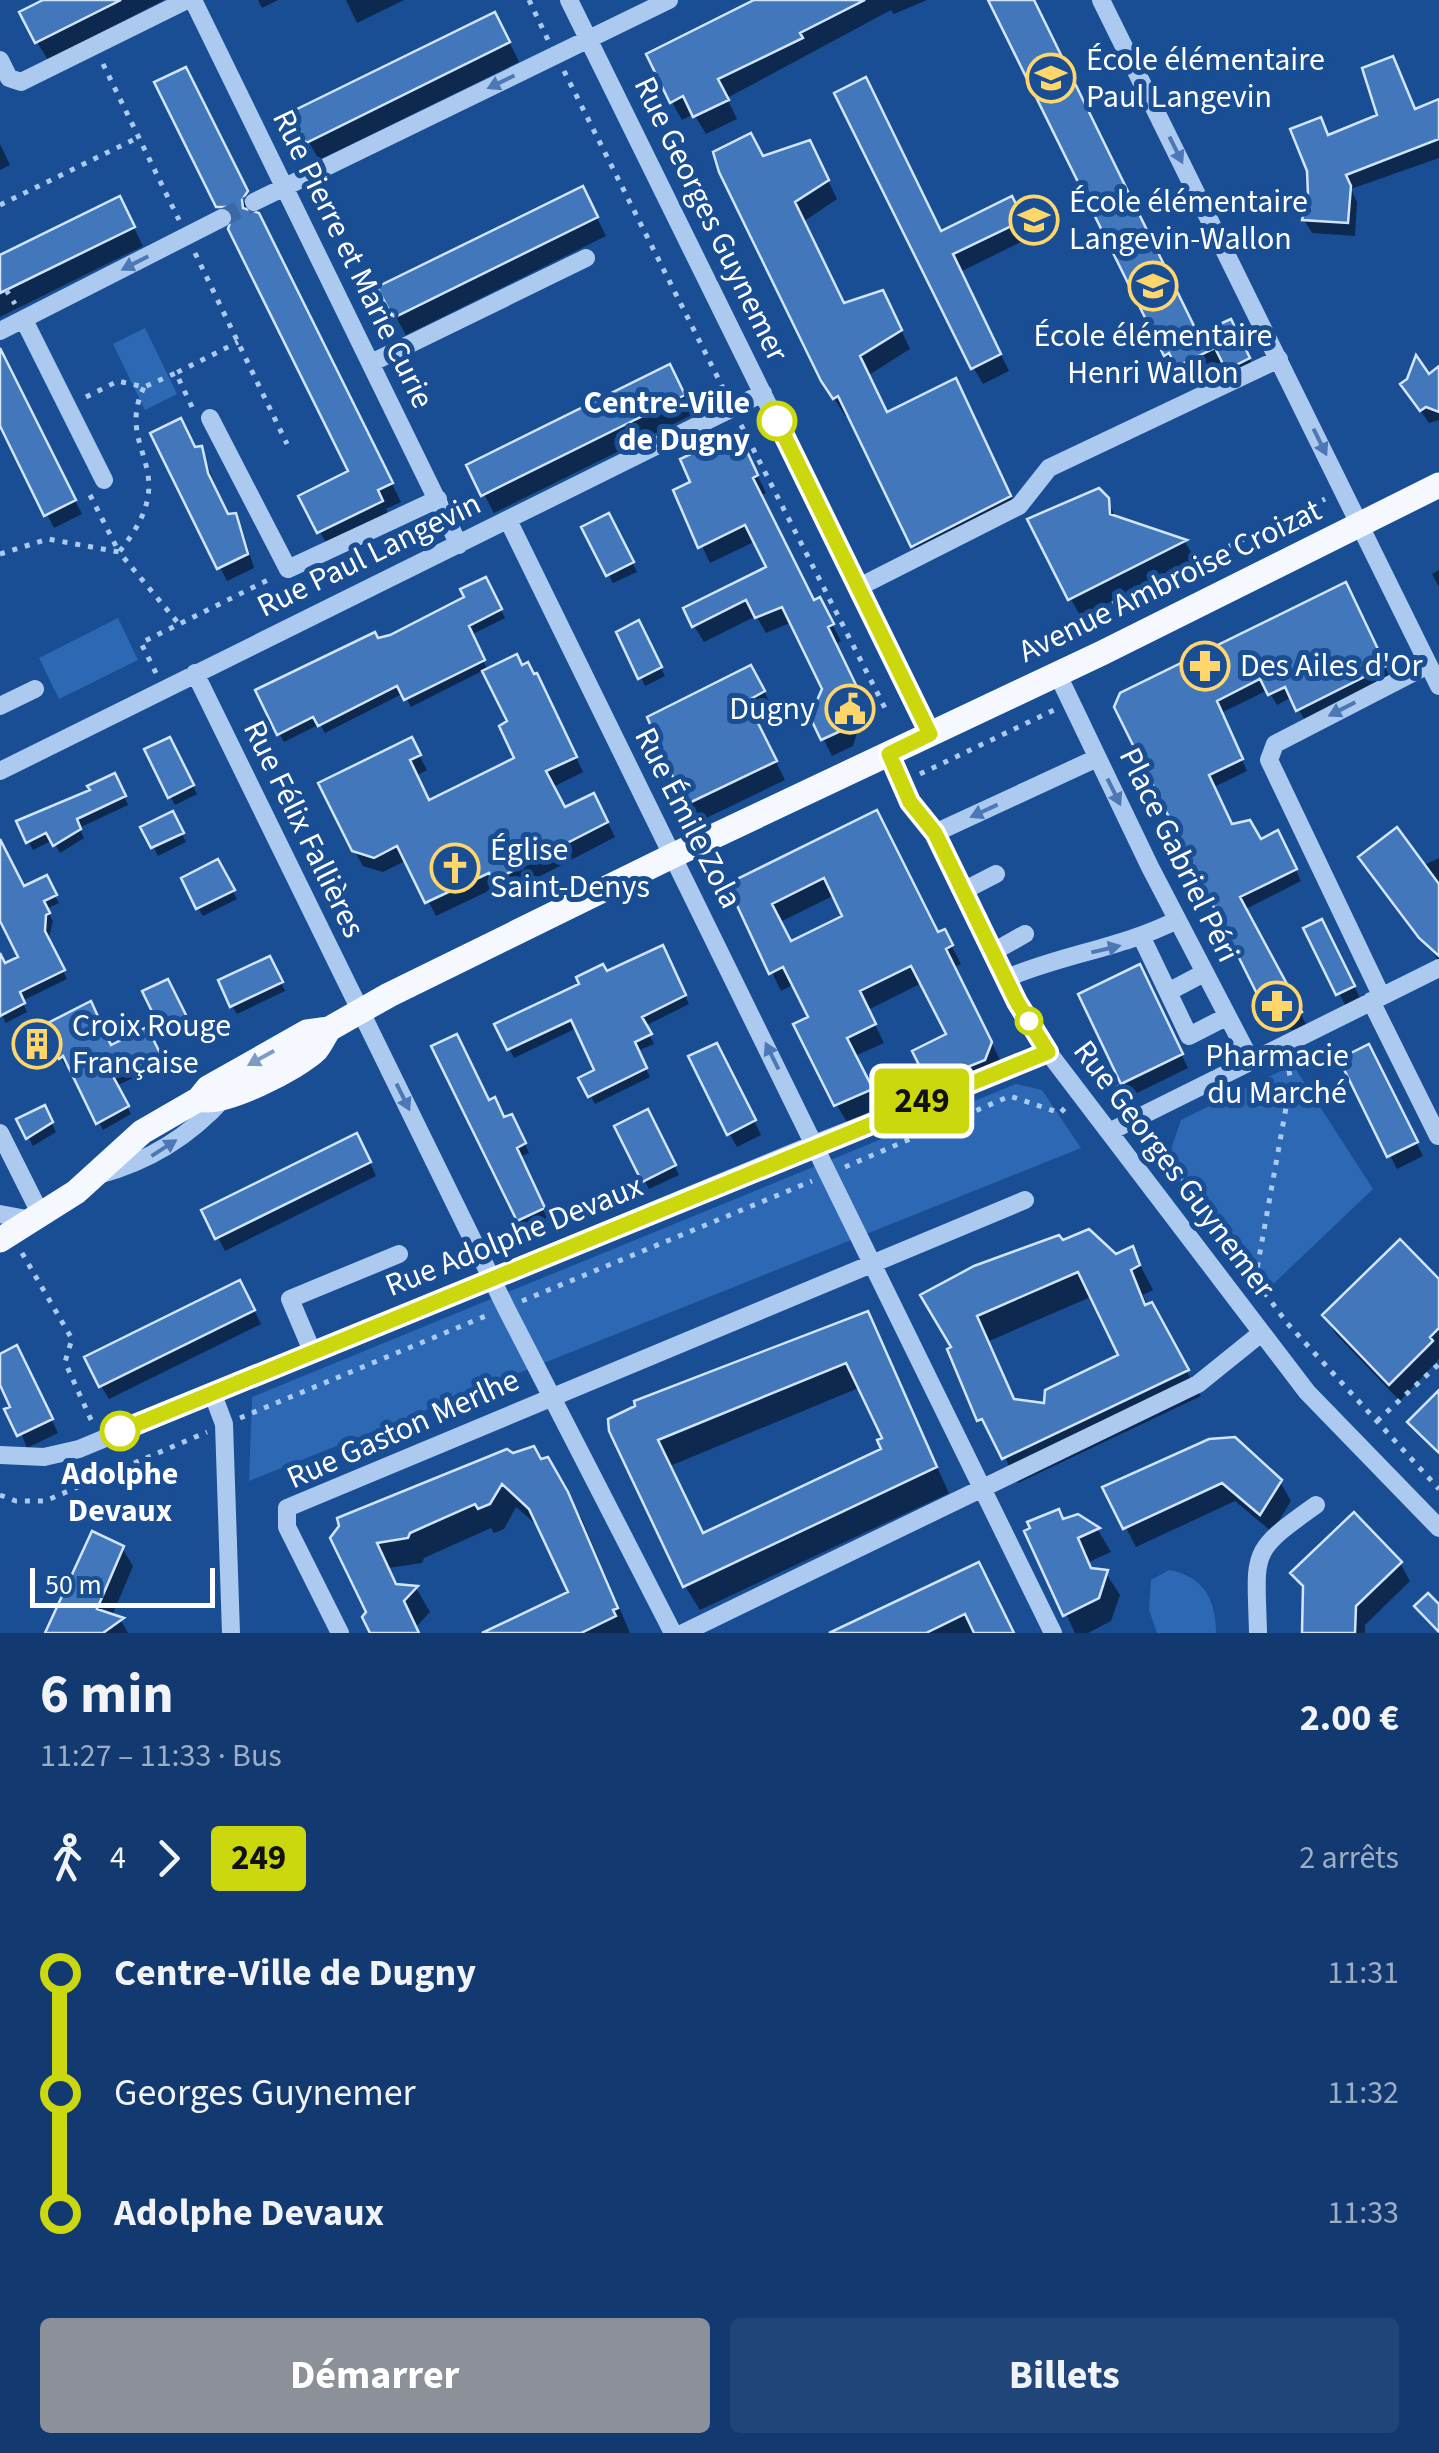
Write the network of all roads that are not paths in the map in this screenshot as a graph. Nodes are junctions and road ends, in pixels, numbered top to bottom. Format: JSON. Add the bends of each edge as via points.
{"nodes":[{"id":1,"x":190,"y":0,"type":"edge"},
{"id":2,"x":569,"y":0,"type":"edge"},
{"id":3,"x":669,"y":0,"type":"edge"},
{"id":4,"x":1102,"y":0,"type":"edge"},
{"id":5,"x":588,"y":39,"type":"junction"},
{"id":6,"x":0,"y":60,"type":"edge"},
{"id":7,"x":286,"y":190,"type":"junction"},
{"id":8,"x":254,"y":202,"type":"tunnel mouth"},
{"id":9,"x":222,"y":218,"type":"tunnel mouth"},
{"id":10,"x":586,"y":258,"type":"dead end"},
{"id":11,"x":24,"y":320,"type":"junction"},
{"id":12,"x":0,"y":331,"type":"edge"},
{"id":13,"x":1279,"y":359,"type":"junction"},
{"id":14,"x":371,"y":363,"type":"junction"},
{"id":15,"x":764,"y":393,"type":"junction"},
{"id":16,"x":210,"y":418,"type":"road end"},
{"id":17,"x":104,"y":480,"type":"road end"},
{"id":18,"x":1439,"y":485,"type":"edge"},
{"id":19,"x":438,"y":499,"type":"junction"},
{"id":20,"x":508,"y":520,"type":"junction"},
{"id":21,"x":1361,"y":524,"type":"junction"},
{"id":22,"x":459,"y":545,"type":"junction"},
{"id":23,"x":858,"y":587,"type":"junction"},
{"id":24,"x":1428,"y":665,"type":"junction"},
{"id":25,"x":1056,"y":673,"type":"junction"},
{"id":26,"x":195,"y":674,"type":"junction"},
{"id":27,"x":1439,"y":686,"type":"edge"},
{"id":28,"x":35,"y":689,"type":"dead end"},
{"id":29,"x":0,"y":706,"type":"edge"},
{"id":30,"x":930,"y":734,"type":"junction"},
{"id":31,"x":889,"y":754,"type":"junction"},
{"id":32,"x":1097,"y":758,"type":"junction"},
{"id":33,"x":0,"y":771,"type":"edge"},
{"id":34,"x":935,"y":833,"type":"junction"},
{"id":35,"x":672,"y":856,"type":"junction"},
{"id":36,"x":996,"y":874,"type":"dead end"},
{"id":37,"x":963,"y":891,"type":"junction"},
{"id":38,"x":1177,"y":920,"type":"junction"},
{"id":39,"x":1026,"y":934,"type":"dead end"},
{"id":40,"x":1142,"y":938,"type":"junction"},
{"id":41,"x":993,"y":952,"type":"junction"},
{"id":42,"x":1439,"y":968,"type":"edge"},
{"id":43,"x":1204,"y":974,"type":"junction"},
{"id":44,"x":1007,"y":978,"type":"junction"},
{"id":45,"x":1168,"y":992,"type":"junction"},
{"id":46,"x":1376,"y":998,"type":"junction"},
{"id":47,"x":360,"y":1010,"type":"junction"},
{"id":48,"x":1226,"y":1017,"type":"junction"},
{"id":49,"x":1048,"y":1052,"type":"junction"},
{"id":50,"x":1251,"y":1061,"type":"junction"},
{"id":51,"x":1111,"y":1131,"type":"junction"},
{"id":52,"x":0,"y":1133,"type":"edge"},
{"id":53,"x":1438,"y":1136,"type":"edge"},
{"id":54,"x":814,"y":1144,"type":"junction"},
{"id":55,"x":1025,"y":1200,"type":"dead end"},
{"id":56,"x":17,"y":1224,"type":"edge"},
{"id":57,"x":399,"y":1254,"type":"dead end"},
{"id":58,"x":871,"y":1261,"type":"junction"},
{"id":59,"x":492,"y":1278,"type":"junction"},
{"id":60,"x":1260,"y":1334,"type":"junction"},
{"id":61,"x":312,"y":1351,"type":"junction"},
{"id":62,"x":212,"y":1392,"type":"junction"},
{"id":63,"x":554,"y":1395,"type":"junction"},
{"id":64,"x":0,"y":1455,"type":"edge"},
{"id":65,"x":982,"y":1488,"type":"junction"},
{"id":66,"x":1316,"y":1505,"type":"dead end"},
{"id":67,"x":1439,"y":1528,"type":"edge"},
{"id":68,"x":231,"y":1633,"type":"edge"},
{"id":69,"x":340,"y":1633,"type":"edge"},
{"id":70,"x":673,"y":1633,"type":"edge"},
{"id":71,"x":684,"y":1633,"type":"edge"},
{"id":72,"x":1053,"y":1633,"type":"edge"},
{"id":73,"x":1258,"y":1633,"type":"edge"}],
"edges":[{"from":1,"to":6,"type":"street","via":[[21,82],[9,78]]},
{"from":1,"to":7,"type":"street","name":"Rue Pierre et Marie Curie"},
{"from":2,"to":5,"type":"street","name":"Rue Georges Guynemer"},
{"from":3,"to":5,"type":"street"},
{"from":4,"to":13,"type":"street","one_way":true},
{"from":5,"to":7,"type":"street","one_way":true},
{"from":5,"to":15,"type":"street","name":"Rue Georges Guynemer"},
{"from":7,"to":8,"type":"street"},
{"from":7,"to":14,"type":"street","name":"Rue Pierre et Marie Curie"},
{"from":9,"to":11,"type":"street","one_way":true},
{"from":10,"to":14,"type":"street"},
{"from":11,"to":12,"type":"street"},
{"from":11,"to":17,"type":"street"},
{"from":13,"to":21,"type":"street","one_way":true},
{"from":13,"to":23,"type":"street","via":[[1049,468],[1019,506]]},
{"from":14,"to":19,"type":"street","name":"Rue Pierre et Marie Curie"},
{"from":15,"to":20,"type":"street","name":"Rue Paul Langevin"},
{"from":15,"to":23,"type":"street","name":"Rue Georges Guynemer"},
{"from":16,"to":19,"type":"street","via":[[288,569]]},
{"from":18,"to":21,"type":"main road","name":"Avenue Ambroise Croizat"},
{"from":19,"to":22,"type":"street","name":"Rue Pierre et Marie Curie"},
{"from":20,"to":22,"type":"street","name":"Rue Paul Langevin"},
{"from":20,"to":35,"type":"street","name":"Rue Émile Zola"},
{"from":21,"to":24,"type":"street"},
{"from":21,"to":25,"type":"main road","name":"Avenue Ambroise Croizat"},
{"from":22,"to":26,"type":"street","name":"Rue Paul Langevin"},
{"from":23,"to":30,"type":"street","name":"Rue Georges Guynemer"},
{"from":24,"to":27,"type":"street"},
{"from":24,"to":46,"type":"street","one_way":true,"via":[[1275,744],[1269,760]]},
{"from":25,"to":30,"type":"main road","name":"Avenue Ambroise Croizat"},
{"from":25,"to":32,"type":"street","name":"Place Gabriel Péri"},
{"from":26,"to":33,"type":"street","name":"Rue Paul Langevin"},
{"from":26,"to":47,"type":"street","name":"Rue Félix Fallières"},
{"from":28,"to":29,"type":"street"},
{"from":30,"to":31,"type":"main road","name":"Avenue Ambroise Croizat"},
{"from":31,"to":34,"type":"street","name":"Rue Georges Guynemer","via":[[910,802]]},
{"from":31,"to":35,"type":"main road","name":"Avenue Ambroise Croizat"},
{"from":32,"to":34,"type":"street","one_way":true},
{"from":32,"to":38,"type":"street","name":"Place Gabriel Péri","one_way":true},
{"from":34,"to":37,"type":"street","name":"Rue Georges Guynemer"},
{"from":35,"to":47,"type":"main road","name":"Avenue Ambroise Croizat"},
{"from":54,"to":35,"type":"street","name":"Rue Émile Zola","one_way":true},
{"from":36,"to":37,"type":"street"},
{"from":37,"to":41,"type":"street","name":"Rue Georges Guynemer"},
{"from":38,"to":40,"type":"street"},
{"from":38,"to":43,"type":"street","name":"Place Gabriel Péri"},
{"from":39,"to":41,"type":"street"},
{"from":44,"to":40,"type":"street","one_way":true},
{"from":40,"to":45,"type":"street"},
{"from":41,"to":44,"type":"street","name":"Rue Georges Guynemer"},
{"from":42,"to":46,"type":"street"},
{"from":43,"to":45,"type":"street"},
{"from":43,"to":48,"type":"street","name":"Place Gabriel Péri"},
{"from":44,"to":49,"type":"street","name":"Rue Georges Guynemer"},
{"from":45,"to":48,"type":"street","via":[[1189,1036]]},
{"from":46,"to":50,"type":"street"},
{"from":46,"to":53,"type":"street"},
{"from":47,"to":56,"type":"main road","name":"Avenue Ambroise Croizat","via":[[208,1088],[212,1099],[142,1132],[93,1176]]},
{"from":47,"to":59,"type":"street","name":"Rue Félix Fallières","one_way":true},
{"from":48,"to":50,"type":"street","name":"Place Gabriel Péri"},
{"from":49,"to":51,"type":"street","name":"Rue Georges Guynemer"},
{"from":49,"to":54,"type":"street","name":"Rue Adolphe Devaux"},
{"from":50,"to":51,"type":"street"},
{"from":51,"to":60,"type":"street","name":"Rue Georges Guynemer"},
{"from":52,"to":56,"type":"street"},
{"from":54,"to":58,"type":"street"},
{"from":54,"to":59,"type":"street","name":"Rue Adolphe Devaux"},
{"from":55,"to":58,"type":"street","name":"Rue Gaston Merlhe"},
{"from":57,"to":61,"type":"street","via":[[290,1300]]},
{"from":58,"to":63,"type":"street","name":"Rue Gaston Merlhe"},
{"from":58,"to":65,"type":"street"},
{"from":59,"to":61,"type":"street","name":"Rue Adolphe Devaux"},
{"from":59,"to":63,"type":"street","name":"Rue Gaston Merlhe"},
{"from":60,"to":65,"type":"street","via":[[1198,1384]]},
{"from":60,"to":67,"type":"street","name":"Rue Georges Guynemer"},
{"from":61,"to":62,"type":"street","name":"Rue Adolphe Devaux"},
{"from":62,"to":64,"type":"street","name":"Rue Adolphe Devaux","via":[[44,1457]]},
{"from":62,"to":68,"type":"street","via":[[224,1424]]},
{"from":63,"to":69,"type":"street","name":"Rue Gaston Merlhe","via":[[288,1508],[287,1526]]},
{"from":63,"to":70,"type":"street","name":"Rue Gaston Merlhe"},
{"from":65,"to":71,"type":"street"},
{"from":65,"to":72,"type":"street"},
{"from":66,"to":73,"type":"street","via":[[1268,1539],[1262,1551]]}]}
